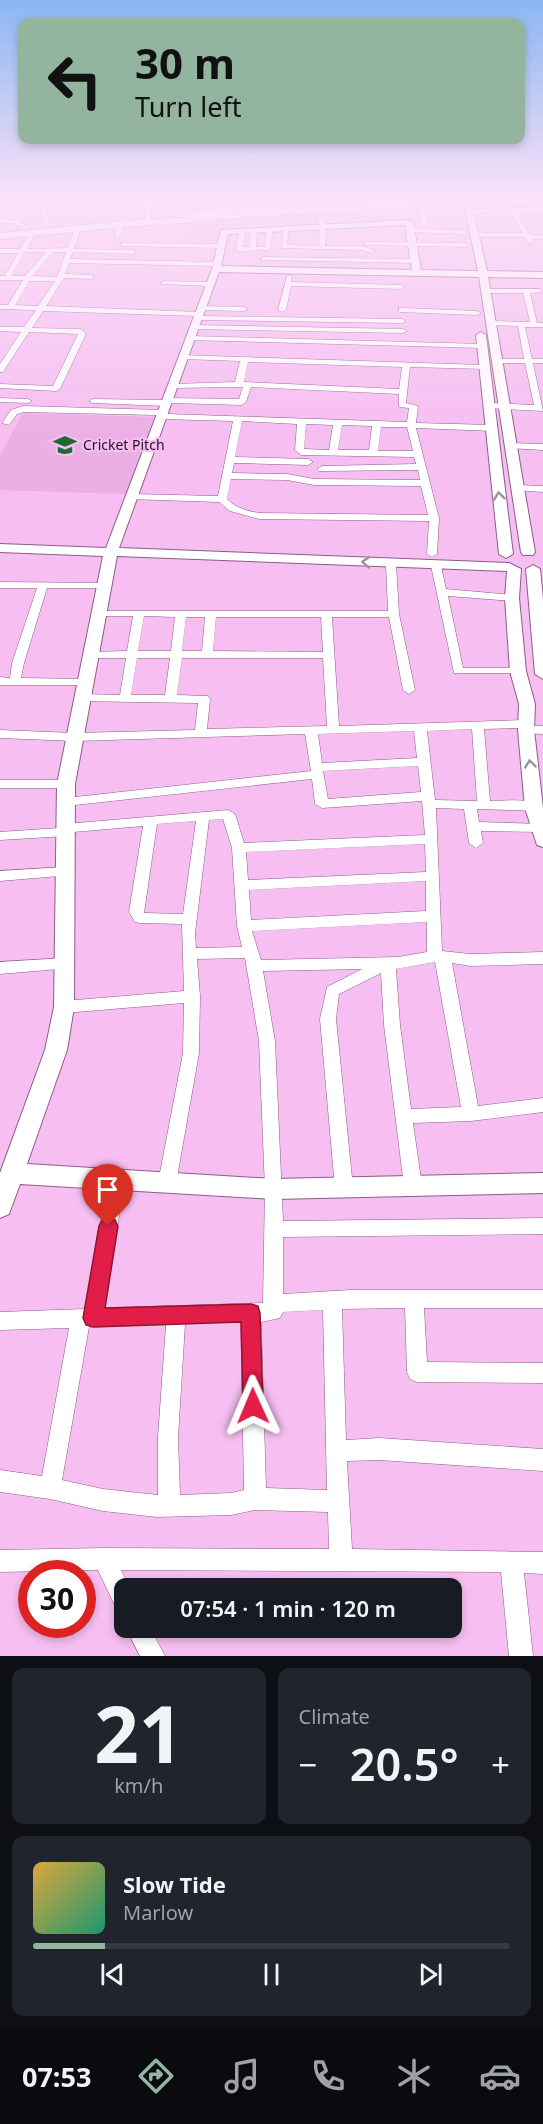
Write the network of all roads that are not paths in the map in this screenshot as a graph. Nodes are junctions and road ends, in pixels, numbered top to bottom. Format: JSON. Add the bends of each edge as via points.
{"nodes":[{"id":1,"x":213,"y":276,"type":"edge"},
{"id":2,"x":289,"y":276,"type":"edge"},
{"id":3,"x":400,"y":276,"type":"edge"},
{"id":4,"x":477,"y":276,"type":"edge"},
{"id":5,"x":478,"y":276,"type":"edge"},
{"id":6,"x":28,"y":277,"type":"junction"},
{"id":7,"x":61,"y":277,"type":"junction"},
{"id":8,"x":91,"y":277,"type":"dead end"},
{"id":9,"x":3,"y":278,"type":"edge"},
{"id":10,"x":163,"y":283,"type":"dead end"},
{"id":11,"x":210,"y":284,"type":"junction"},
{"id":12,"x":288,"y":284,"type":"junction"},
{"id":13,"x":401,"y":287,"type":"junction"},
{"id":14,"x":486,"y":291,"type":"junction"},
{"id":15,"x":526,"y":292,"type":"junction"},
{"id":16,"x":541,"y":294,"type":"edge"},
{"id":17,"x":0,"y":307,"type":"edge"},
{"id":18,"x":10,"y":308,"type":"junction"},
{"id":19,"x":40,"y":309,"type":"junction"},
{"id":20,"x":249,"y":309,"type":"dead end"},
{"id":21,"x":282,"y":310,"type":"junction"},
{"id":22,"x":477,"y":313,"type":"junction"},
{"id":23,"x":402,"y":315,"type":"junction"},
{"id":24,"x":272,"y":319,"type":"junction"},
{"id":25,"x":197,"y":321,"type":"junction"},
{"id":26,"x":491,"y":323,"type":"junction"},
{"id":27,"x":521,"y":325,"type":"junction"},
{"id":28,"x":534,"y":325,"type":"junction"},
{"id":29,"x":543,"y":325,"type":"edge"},
{"id":30,"x":0,"y":329,"type":"edge"},
{"id":31,"x":270,"y":329,"type":"junction"},
{"id":32,"x":26,"y":330,"type":"junction"},
{"id":33,"x":403,"y":331,"type":"junction"},
{"id":34,"x":265,"y":340,"type":"junction"},
{"id":35,"x":300,"y":341,"type":"junction"},
{"id":36,"x":336,"y":342,"type":"junction"},
{"id":37,"x":377,"y":343,"type":"junction"},
{"id":38,"x":403,"y":344,"type":"junction"},
{"id":39,"x":483,"y":346,"type":"junction"},
{"id":40,"x":0,"y":351,"type":"edge"},
{"id":41,"x":12,"y":351,"type":"junction"},
{"id":42,"x":183,"y":357,"type":"junction"},
{"id":43,"x":245,"y":358,"type":"junction"},
{"id":44,"x":258,"y":359,"type":"junction"},
{"id":45,"x":297,"y":360,"type":"junction"},
{"id":46,"x":496,"y":361,"type":"junction"},
{"id":47,"x":530,"y":361,"type":"junction"},
{"id":48,"x":543,"y":361,"type":"edge"},
{"id":49,"x":334,"y":362,"type":"junction"},
{"id":50,"x":406,"y":364,"type":"junction"},
{"id":51,"x":370,"y":365,"type":"junction"},
{"id":52,"x":483,"y":367,"type":"junction"},
{"id":53,"x":0,"y":370,"type":"edge"},
{"id":54,"x":311,"y":374,"type":"junction"},
{"id":55,"x":364,"y":379,"type":"dead end"},
{"id":56,"x":244,"y":385,"type":"junction"},
{"id":57,"x":0,"y":386,"type":"edge"},
{"id":58,"x":362,"y":390,"type":"junction"},
{"id":59,"x":404,"y":392,"type":"junction"},
{"id":60,"x":0,"y":400,"type":"edge"},
{"id":61,"x":28,"y":400,"type":"dead end"},
{"id":62,"x":93,"y":401,"type":"dead end"},
{"id":63,"x":166,"y":403,"type":"junction"},
{"id":64,"x":490,"y":406,"type":"junction"},
{"id":65,"x":504,"y":406,"type":"junction"},
{"id":66,"x":541,"y":408,"type":"edge"},
{"id":67,"x":238,"y":419,"type":"junction"},
{"id":68,"x":302,"y":421,"type":"junction"},
{"id":69,"x":338,"y":422,"type":"junction"},
{"id":70,"x":3,"y":423,"type":"edge"},
{"id":71,"x":377,"y":424,"type":"junction"},
{"id":72,"x":411,"y":425,"type":"junction"},
{"id":73,"x":493,"y":428,"type":"junction"},
{"id":74,"x":0,"y":435,"type":"edge"},
{"id":75,"x":510,"y":446,"type":"junction"},
{"id":76,"x":543,"y":447,"type":"edge"},
{"id":77,"x":333,"y":453,"type":"junction"},
{"id":78,"x":373,"y":453,"type":"junction"},
{"id":79,"x":418,"y":454,"type":"junction"},
{"id":80,"x":230,"y":460,"type":"junction"},
{"id":81,"x":308,"y":462,"type":"dead end"},
{"id":82,"x":421,"y":467,"type":"junction"},
{"id":83,"x":322,"y":469,"type":"dead end"},
{"id":84,"x":226,"y":476,"type":"junction"},
{"id":85,"x":425,"y":483,"type":"junction"},
{"id":86,"x":517,"y":488,"type":"junction"},
{"id":87,"x":543,"y":489,"type":"edge"},
{"id":88,"x":131,"y":497,"type":"junction"},
{"id":89,"x":222,"y":499,"type":"junction"},
{"id":90,"x":434,"y":518,"type":"junction"},
{"id":91,"x":0,"y":537,"type":"edge"},
{"id":92,"x":113,"y":546,"type":"junction"},
{"id":93,"x":0,"y":548,"type":"edge"},
{"id":94,"x":434,"y":560,"type":"junction"},
{"id":95,"x":508,"y":561,"type":"junction"},
{"id":96,"x":537,"y":562,"type":"edge"},
{"id":97,"x":391,"y":564,"type":"junction"},
{"id":98,"x":0,"y":585,"type":"edge"},
{"id":99,"x":44,"y":585,"type":"junction"},
{"id":100,"x":104,"y":585,"type":"junction"},
{"id":101,"x":442,"y":592,"type":"junction"},
{"id":102,"x":512,"y":598,"type":"junction"},
{"id":103,"x":98,"y":613,"type":"junction"},
{"id":104,"x":140,"y":613,"type":"junction"},
{"id":105,"x":181,"y":614,"type":"junction"},
{"id":106,"x":210,"y":614,"type":"junction"},
{"id":107,"x":394,"y":614,"type":"junction"},
{"id":108,"x":326,"y":615,"type":"junction"},
{"id":109,"x":90,"y":654,"type":"junction"},
{"id":110,"x":177,"y":654,"type":"junction"},
{"id":111,"x":207,"y":654,"type":"junction"},
{"id":112,"x":132,"y":656,"type":"junction"},
{"id":113,"x":328,"y":656,"type":"junction"},
{"id":114,"x":518,"y":671,"type":"junction"},
{"id":115,"x":543,"y":674,"type":"edge"},
{"id":116,"x":0,"y":681,"type":"edge"},
{"id":117,"x":15,"y":682,"type":"junction"},
{"id":118,"x":409,"y":690,"type":"dead end"},
{"id":119,"x":84,"y":691,"type":"junction"},
{"id":120,"x":125,"y":698,"type":"junction"},
{"id":121,"x":171,"y":698,"type":"junction"},
{"id":122,"x":478,"y":725,"type":"junction"},
{"id":123,"x":420,"y":727,"type":"junction"},
{"id":124,"x":532,"y":728,"type":"edge"},
{"id":125,"x":333,"y":729,"type":"junction"},
{"id":126,"x":311,"y":730,"type":"junction"},
{"id":127,"x":201,"y":733,"type":"junction"},
{"id":128,"x":0,"y":734,"type":"edge"},
{"id":129,"x":75,"y":737,"type":"junction"},
{"id":130,"x":424,"y":762,"type":"junction"},
{"id":131,"x":317,"y":770,"type":"junction"},
{"id":132,"x":0,"y":784,"type":"edge"},
{"id":133,"x":66,"y":784,"type":"junction"},
{"id":134,"x":428,"y":800,"type":"junction"},
{"id":135,"x":66,"y":802,"type":"junction"},
{"id":136,"x":477,"y":805,"type":"junction"},
{"id":137,"x":534,"y":808,"type":"junction"},
{"id":138,"x":203,"y":816,"type":"junction"},
{"id":139,"x":151,"y":821,"type":"junction"},
{"id":140,"x":473,"y":826,"type":"junction"},
{"id":141,"x":66,"y":830,"type":"junction"},
{"id":142,"x":0,"y":836,"type":"edge"},
{"id":143,"x":543,"y":836,"type":"edge"},
{"id":144,"x":431,"y":838,"type":"junction"},
{"id":145,"x":476,"y":843,"type":"dead end"},
{"id":146,"x":238,"y":848,"type":"junction"},
{"id":147,"x":66,"y":872,"type":"junction"},
{"id":148,"x":0,"y":876,"type":"edge"},
{"id":149,"x":433,"y":876,"type":"junction"},
{"id":150,"x":241,"y":885,"type":"junction"},
{"id":151,"x":434,"y":916,"type":"junction"},
{"id":152,"x":190,"y":919,"type":"junction"},
{"id":153,"x":244,"y":926,"type":"junction"},
{"id":154,"x":189,"y":954,"type":"junction"},
{"id":155,"x":440,"y":956,"type":"junction"},
{"id":156,"x":543,"y":958,"type":"edge"},
{"id":157,"x":253,"y":959,"type":"junction"},
{"id":158,"x":388,"y":963,"type":"junction"},
{"id":159,"x":66,"y":964,"type":"junction"},
{"id":160,"x":0,"y":968,"type":"edge"},
{"id":161,"x":192,"y":996,"type":"junction"},
{"id":162,"x":64,"y":1007,"type":"junction"},
{"id":163,"x":543,"y":1105,"type":"edge"},
{"id":164,"x":471,"y":1114,"type":"junction"},
{"id":165,"x":404,"y":1116,"type":"junction"},
{"id":166,"x":12,"y":1173,"type":"junction"},
{"id":167,"x":116,"y":1180,"type":"junction"},
{"id":168,"x":543,"y":1182,"type":"edge"},
{"id":169,"x":167,"y":1183,"type":"junction"},
{"id":170,"x":413,"y":1186,"type":"junction"},
{"id":171,"x":344,"y":1188,"type":"junction"},
{"id":172,"x":274,"y":1189,"type":"junction"},
{"id":173,"x":0,"y":1207,"type":"edge"},
{"id":174,"x":543,"y":1226,"type":"edge"},
{"id":175,"x":274,"y":1229,"type":"junction"},
{"id":176,"x":414,"y":1299,"type":"junction"},
{"id":177,"x":543,"y":1299,"type":"edge"},
{"id":178,"x":332,"y":1300,"type":"junction"},
{"id":179,"x":273,"y":1304,"type":"junction"},
{"id":180,"x":251,"y":1313,"type":"junction"},
{"id":181,"x":176,"y":1316,"type":"junction"},
{"id":182,"x":87,"y":1318,"type":"junction"},
{"id":183,"x":0,"y":1321,"type":"edge"},
{"id":184,"x":543,"y":1373,"type":"edge"},
{"id":185,"x":336,"y":1451,"type":"junction"},
{"id":186,"x":543,"y":1460,"type":"edge"},
{"id":187,"x":0,"y":1481,"type":"edge"},
{"id":188,"x":50,"y":1488,"type":"junction"},
{"id":189,"x":255,"y":1499,"type":"junction"},
{"id":190,"x":339,"y":1501,"type":"junction"},
{"id":191,"x":169,"y":1506,"type":"junction"},
{"id":192,"x":104,"y":1559,"type":"junction"},
{"id":193,"x":341,"y":1560,"type":"junction"},
{"id":194,"x":0,"y":1561,"type":"edge"},
{"id":195,"x":511,"y":1561,"type":"junction"},
{"id":196,"x":543,"y":1563,"type":"edge"},
{"id":197,"x":114,"y":1580,"type":"edge"},
{"id":198,"x":143,"y":1638,"type":"edge"},
{"id":199,"x":153,"y":1656,"type":"edge"},
{"id":200,"x":521,"y":1656,"type":"edge"}],
"edges":[{"from":1,"to":11,"type":"street"},
{"from":2,"to":12,"type":"street"},
{"from":3,"to":13,"type":"street"},
{"from":4,"to":22,"type":"street"},
{"from":5,"to":14,"type":"street"},
{"from":6,"to":7,"type":"street"},
{"from":6,"to":9,"type":"street"},
{"from":6,"to":18,"type":"street"},
{"from":7,"to":8,"type":"street"},
{"from":7,"to":19,"type":"street"},
{"from":10,"to":11,"type":"street"},
{"from":11,"to":25,"type":"street"},
{"from":12,"to":13,"type":"street"},
{"from":12,"to":21,"type":"street"},
{"from":13,"to":23,"type":"street"},
{"from":14,"to":15,"type":"street"},
{"from":14,"to":26,"type":"street"},
{"from":15,"to":16,"type":"street"},
{"from":15,"to":28,"type":"street"},
{"from":17,"to":18,"type":"street"},
{"from":18,"to":19,"type":"street"},
{"from":19,"to":25,"type":"street"},
{"from":19,"to":32,"type":"street"},
{"from":20,"to":25,"type":"street"},
{"from":21,"to":23,"type":"street"},
{"from":21,"to":24,"type":"street","via":[[273,310]]},
{"from":22,"to":23,"type":"street"},
{"from":22,"to":39,"type":"street"},
{"from":23,"to":24,"type":"street"},
{"from":23,"to":33,"type":"street"},
{"from":24,"to":25,"type":"street"},
{"from":24,"to":31,"type":"street"},
{"from":25,"to":31,"type":"street"},
{"from":25,"to":34,"type":"street"},
{"from":25,"to":42,"type":"street"},
{"from":26,"to":27,"type":"street"},
{"from":26,"to":46,"type":"street"},
{"from":27,"to":28,"type":"street"},
{"from":27,"to":47,"type":"street"},
{"from":28,"to":29,"type":"street"},
{"from":30,"to":32,"type":"street"},
{"from":31,"to":33,"type":"street"},
{"from":31,"to":34,"type":"street"},
{"from":32,"to":41,"type":"street"},
{"from":32,"to":57,"type":"street","via":[[82,334],[56,389]]},
{"from":33,"to":38,"type":"street"},
{"from":34,"to":35,"type":"street"},
{"from":34,"to":44,"type":"street"},
{"from":35,"to":36,"type":"street"},
{"from":35,"to":45,"type":"street"},
{"from":36,"to":37,"type":"street"},
{"from":36,"to":49,"type":"street"},
{"from":37,"to":38,"type":"street"},
{"from":37,"to":51,"type":"street"},
{"from":38,"to":39,"type":"street"},
{"from":39,"to":52,"type":"street"},
{"from":40,"to":41,"type":"street"},
{"from":41,"to":53,"type":"street"},
{"from":42,"to":43,"type":"street"},
{"from":42,"to":63,"type":"street"},
{"from":43,"to":44,"type":"street"},
{"from":43,"to":56,"type":"street"},
{"from":44,"to":45,"type":"street"},
{"from":45,"to":54,"type":"street"},
{"from":46,"to":47,"type":"street"},
{"from":46,"to":65,"type":"street"},
{"from":47,"to":48,"type":"street"},
{"from":47,"to":66,"type":"street"},
{"from":49,"to":51,"type":"street"},
{"from":49,"to":54,"type":"street"},
{"from":50,"to":51,"type":"street"},
{"from":50,"to":52,"type":"street"},
{"from":50,"to":59,"type":"street"},
{"from":52,"to":64,"type":"street"},
{"from":54,"to":56,"type":"street"},
{"from":54,"to":58,"type":"street"},
{"from":55,"to":58,"type":"street"},
{"from":56,"to":63,"type":"street"},
{"from":56,"to":63,"type":"street","via":[[242,402]]},
{"from":58,"to":59,"type":"street"},
{"from":59,"to":72,"type":"street","via":[[402,405],[414,406]]},
{"from":60,"to":61,"type":"street"},
{"from":62,"to":63,"type":"street"},
{"from":63,"to":67,"type":"street"},
{"from":63,"to":70,"type":"street","via":[[22,409]]},
{"from":63,"to":88,"type":"street"},
{"from":64,"to":65,"type":"street"},
{"from":64,"to":73,"type":"street"},
{"from":65,"to":66,"type":"street"},
{"from":65,"to":75,"type":"street"},
{"from":67,"to":68,"type":"street"},
{"from":67,"to":80,"type":"street"},
{"from":68,"to":69,"type":"street"},
{"from":68,"to":77,"type":"street","via":[[299,450]]},
{"from":69,"to":71,"type":"street"},
{"from":69,"to":77,"type":"street"},
{"from":70,"to":74,"type":"street"},
{"from":71,"to":72,"type":"street"},
{"from":71,"to":78,"type":"street"},
{"from":72,"to":73,"type":"street"},
{"from":72,"to":79,"type":"street"},
{"from":95,"to":73,"type":"street","one_way":true},
{"from":75,"to":76,"type":"street"},
{"from":75,"to":86,"type":"street"},
{"from":77,"to":78,"type":"street"},
{"from":78,"to":79,"type":"street"},
{"from":79,"to":82,"type":"street"},
{"from":80,"to":81,"type":"street"},
{"from":80,"to":84,"type":"street"},
{"from":82,"to":83,"type":"street"},
{"from":82,"to":85,"type":"street"},
{"from":84,"to":85,"type":"street"},
{"from":84,"to":89,"type":"street"},
{"from":85,"to":90,"type":"street"},
{"from":86,"to":87,"type":"street"},
{"from":86,"to":96,"type":"street"},
{"from":88,"to":89,"type":"street"},
{"from":88,"to":92,"type":"street"},
{"from":89,"to":90,"type":"street","via":[[227,506],[259,516]]},
{"from":90,"to":94,"type":"street"},
{"from":91,"to":92,"type":"street"},
{"from":92,"to":93,"type":"street"},
{"from":92,"to":94,"type":"street"},
{"from":97,"to":92,"type":"street","one_way":true},
{"from":92,"to":100,"type":"street"},
{"from":94,"to":95,"type":"street"},
{"from":94,"to":97,"type":"street"},
{"from":94,"to":101,"type":"street"},
{"from":95,"to":96,"type":"street"},
{"from":95,"to":102,"type":"street"},
{"from":96,"to":115,"type":"street"},
{"from":97,"to":107,"type":"street"},
{"from":98,"to":99,"type":"street"},
{"from":99,"to":100,"type":"street"},
{"from":99,"to":117,"type":"street"},
{"from":100,"to":103,"type":"street"},
{"from":101,"to":102,"type":"street"},
{"from":101,"to":114,"type":"street","via":[[458,670]]},
{"from":102,"to":114,"type":"street"},
{"from":103,"to":104,"type":"street"},
{"from":103,"to":109,"type":"street"},
{"from":104,"to":105,"type":"street"},
{"from":104,"to":112,"type":"street"},
{"from":105,"to":106,"type":"street"},
{"from":105,"to":110,"type":"street"},
{"from":106,"to":108,"type":"street"},
{"from":106,"to":111,"type":"street"},
{"from":107,"to":108,"type":"street"},
{"from":107,"to":118,"type":"street"},
{"from":108,"to":113,"type":"street"},
{"from":109,"to":112,"type":"street"},
{"from":109,"to":119,"type":"street"},
{"from":110,"to":111,"type":"street"},
{"from":110,"to":112,"type":"street"},
{"from":110,"to":121,"type":"street"},
{"from":111,"to":113,"type":"street"},
{"from":112,"to":120,"type":"street"},
{"from":113,"to":125,"type":"street"},
{"from":114,"to":124,"type":"street"},
{"from":116,"to":117,"type":"street"},
{"from":117,"to":119,"type":"street"},
{"from":119,"to":120,"type":"street"},
{"from":119,"to":129,"type":"street"},
{"from":120,"to":121,"type":"street"},
{"from":121,"to":127,"type":"street","via":[[204,699]]},
{"from":122,"to":123,"type":"street"},
{"from":122,"to":124,"type":"street"},
{"from":122,"to":136,"type":"street"},
{"from":123,"to":125,"type":"street"},
{"from":123,"to":130,"type":"street"},
{"from":137,"to":124,"type":"street","one_way":true},
{"from":125,"to":126,"type":"street"},
{"from":126,"to":127,"type":"street"},
{"from":126,"to":131,"type":"street"},
{"from":127,"to":129,"type":"street"},
{"from":128,"to":129,"type":"street"},
{"from":129,"to":133,"type":"street"},
{"from":130,"to":131,"type":"street"},
{"from":130,"to":134,"type":"street"},
{"from":131,"to":134,"type":"street","via":[[322,804]]},
{"from":131,"to":135,"type":"street"},
{"from":132,"to":133,"type":"street"},
{"from":133,"to":135,"type":"street"},
{"from":134,"to":136,"type":"street"},
{"from":134,"to":144,"type":"street"},
{"from":135,"to":141,"type":"street"},
{"from":136,"to":137,"type":"street"},
{"from":136,"to":140,"type":"street"},
{"from":137,"to":143,"type":"street"},
{"from":138,"to":139,"type":"street"},
{"from":138,"to":146,"type":"street","via":[[228,814]]},
{"from":138,"to":152,"type":"street"},
{"from":139,"to":141,"type":"street"},
{"from":139,"to":152,"type":"street","via":[[136,912],[140,918],[149,920]]},
{"from":140,"to":143,"type":"street"},
{"from":140,"to":145,"type":"street"},
{"from":141,"to":142,"type":"street"},
{"from":141,"to":147,"type":"street"},
{"from":144,"to":146,"type":"street"},
{"from":144,"to":149,"type":"street"},
{"from":146,"to":150,"type":"street"},
{"from":147,"to":148,"type":"street"},
{"from":147,"to":159,"type":"street"},
{"from":149,"to":150,"type":"street"},
{"from":149,"to":151,"type":"street"},
{"from":150,"to":153,"type":"street"},
{"from":151,"to":153,"type":"street"},
{"from":151,"to":155,"type":"street"},
{"from":152,"to":154,"type":"street"},
{"from":153,"to":157,"type":"street"},
{"from":154,"to":157,"type":"street"},
{"from":154,"to":161,"type":"street"},
{"from":155,"to":156,"type":"street","via":[[470,960]]},
{"from":155,"to":158,"type":"street"},
{"from":155,"to":164,"type":"street"},
{"from":157,"to":158,"type":"street"},
{"from":157,"to":172,"type":"street","via":[[267,1041]]},
{"from":158,"to":165,"type":"street"},
{"from":158,"to":171,"type":"street","via":[[332,991],[328,1019]]},
{"from":159,"to":160,"type":"street"},
{"from":159,"to":162,"type":"street"},
{"from":161,"to":162,"type":"street"},
{"from":161,"to":169,"type":"street","via":[[191,1053]]},
{"from":162,"to":166,"type":"street","via":[[56,1050]]},
{"from":163,"to":164,"type":"street"},
{"from":164,"to":165,"type":"street"},
{"from":165,"to":170,"type":"street"},
{"from":166,"to":167,"type":"street"},
{"from":166,"to":173,"type":"street"},
{"from":167,"to":169,"type":"street"},
{"from":167,"to":182,"type":"street"},
{"from":168,"to":170,"type":"street"},
{"from":169,"to":172,"type":"street"},
{"from":170,"to":171,"type":"street"},
{"from":171,"to":172,"type":"street"},
{"from":172,"to":175,"type":"street"},
{"from":174,"to":175,"type":"street"},
{"from":175,"to":179,"type":"street"},
{"from":176,"to":177,"type":"street"},
{"from":176,"to":178,"type":"street"},
{"from":176,"to":184,"type":"street","via":[[417,1372]]},
{"from":178,"to":179,"type":"street"},
{"from":178,"to":185,"type":"street"},
{"from":179,"to":180,"type":"street","via":[[273,1312]]},
{"from":180,"to":181,"type":"street"},
{"from":180,"to":189,"type":"street"},
{"from":181,"to":182,"type":"street"},
{"from":181,"to":191,"type":"street","via":[[168,1437]]},
{"from":182,"to":183,"type":"street"},
{"from":182,"to":188,"type":"street"},
{"from":185,"to":186,"type":"street","via":[[379,1449]]},
{"from":185,"to":190,"type":"street"},
{"from":187,"to":188,"type":"street"},
{"from":188,"to":191,"type":"street","via":[[103,1500]]},
{"from":189,"to":190,"type":"street"},
{"from":189,"to":191,"type":"street","via":[[231,1504]]},
{"from":190,"to":193,"type":"street"},
{"from":192,"to":193,"type":"street"},
{"from":192,"to":194,"type":"street"},
{"from":192,"to":197,"type":"street"},
{"from":193,"to":195,"type":"street"},
{"from":195,"to":196,"type":"street"},
{"from":195,"to":200,"type":"street"},
{"from":198,"to":199,"type":"street"}]}
